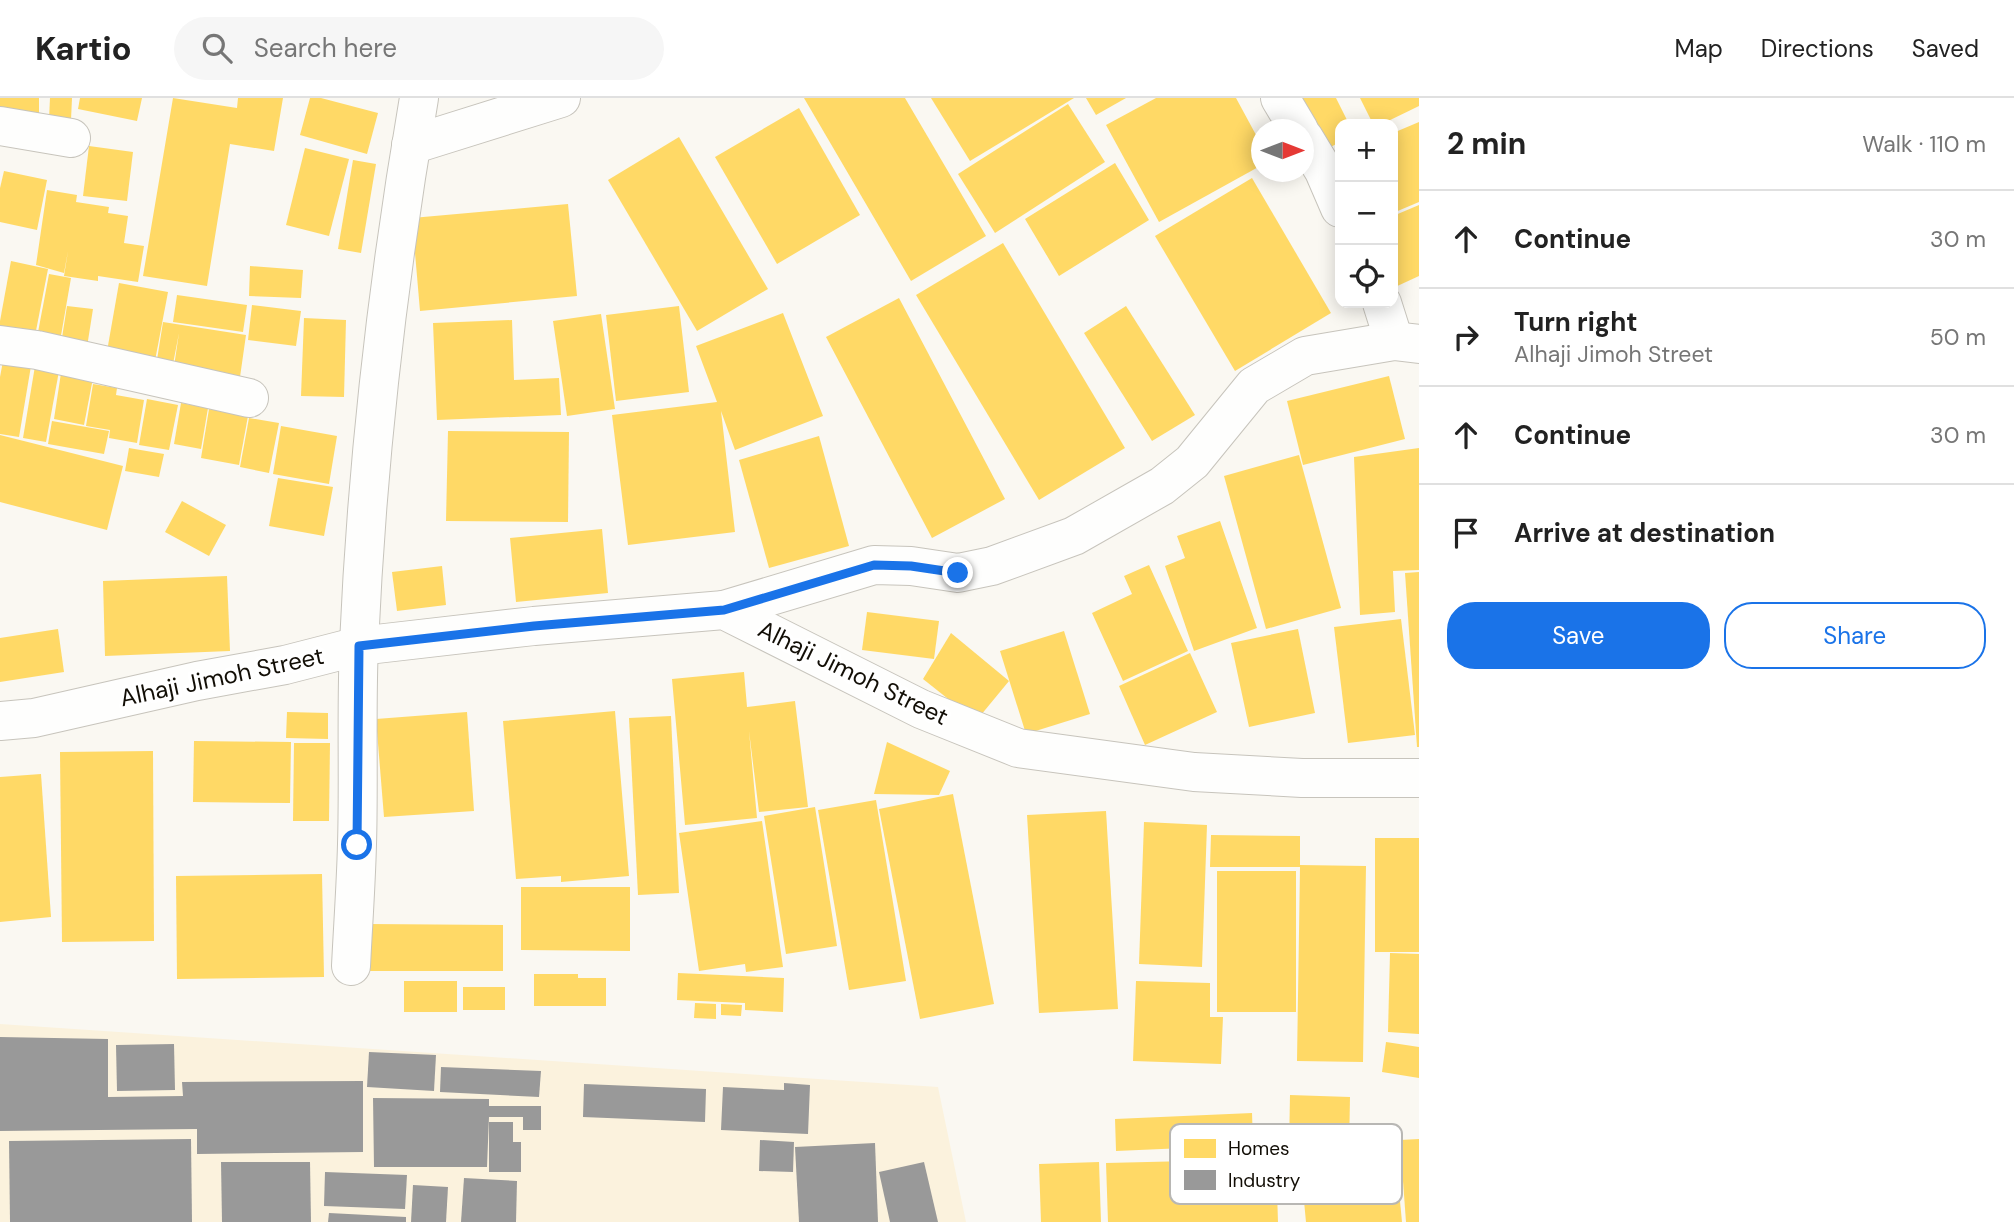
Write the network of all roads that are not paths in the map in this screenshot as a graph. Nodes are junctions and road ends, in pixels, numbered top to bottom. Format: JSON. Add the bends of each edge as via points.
{"nodes":[{"id":1,"x":419,"y":98,"type":"edge"},
{"id":2,"x":561,"y":98,"type":"edge"},
{"id":3,"x":1280,"y":98,"type":"edge"},
{"id":4,"x":1292,"y":119,"type":"edge"},
{"id":5,"x":0,"y":126,"type":"edge"},
{"id":6,"x":71,"y":138,"type":"dead end"},
{"id":7,"x":411,"y":145,"type":"junction"},
{"id":8,"x":1314,"y":154,"type":"edge"},
{"id":9,"x":1335,"y":196,"type":"edge"},
{"id":10,"x":1385,"y":308,"type":"edge"},
{"id":11,"x":1406,"y":342,"type":"edge"},
{"id":12,"x":0,"y":345,"type":"edge"},
{"id":13,"x":249,"y":398,"type":"dead end"},
{"id":14,"x":724,"y":610,"type":"junction"},
{"id":15,"x":359,"y":646,"type":"junction"},
{"id":16,"x":0,"y":721,"type":"edge"},
{"id":17,"x":1419,"y":778,"type":"edge"},
{"id":18,"x":351,"y":966,"type":"dead end"}],
"edges":[{"from":1,"to":7,"type":"street"},
{"from":2,"to":7,"type":"street"},
{"from":3,"to":4,"type":"street"},
{"from":5,"to":6,"type":"street"},
{"from":7,"to":15,"type":"street","via":[[379,386]]},
{"from":8,"to":9,"type":"street"},
{"from":10,"to":11,"type":"street"},
{"from":11,"to":14,"type":"street","via":[[1305,356],[1254,386],[1192,462],[1162,486],[1074,536],[992,566],[958,573],[874,565]]},
{"from":12,"to":13,"type":"street"},
{"from":14,"to":15,"type":"street","name":"Alhaji Jimoh Street"},
{"from":14,"to":17,"type":"street","name":"Alhaji Jimoh Street","via":[[921,709],[1018,748],[1194,772]]},
{"from":15,"to":16,"type":"street","name":"Alhaji Jimoh Street","via":[[34,718]]},
{"from":15,"to":18,"type":"street"}]}
